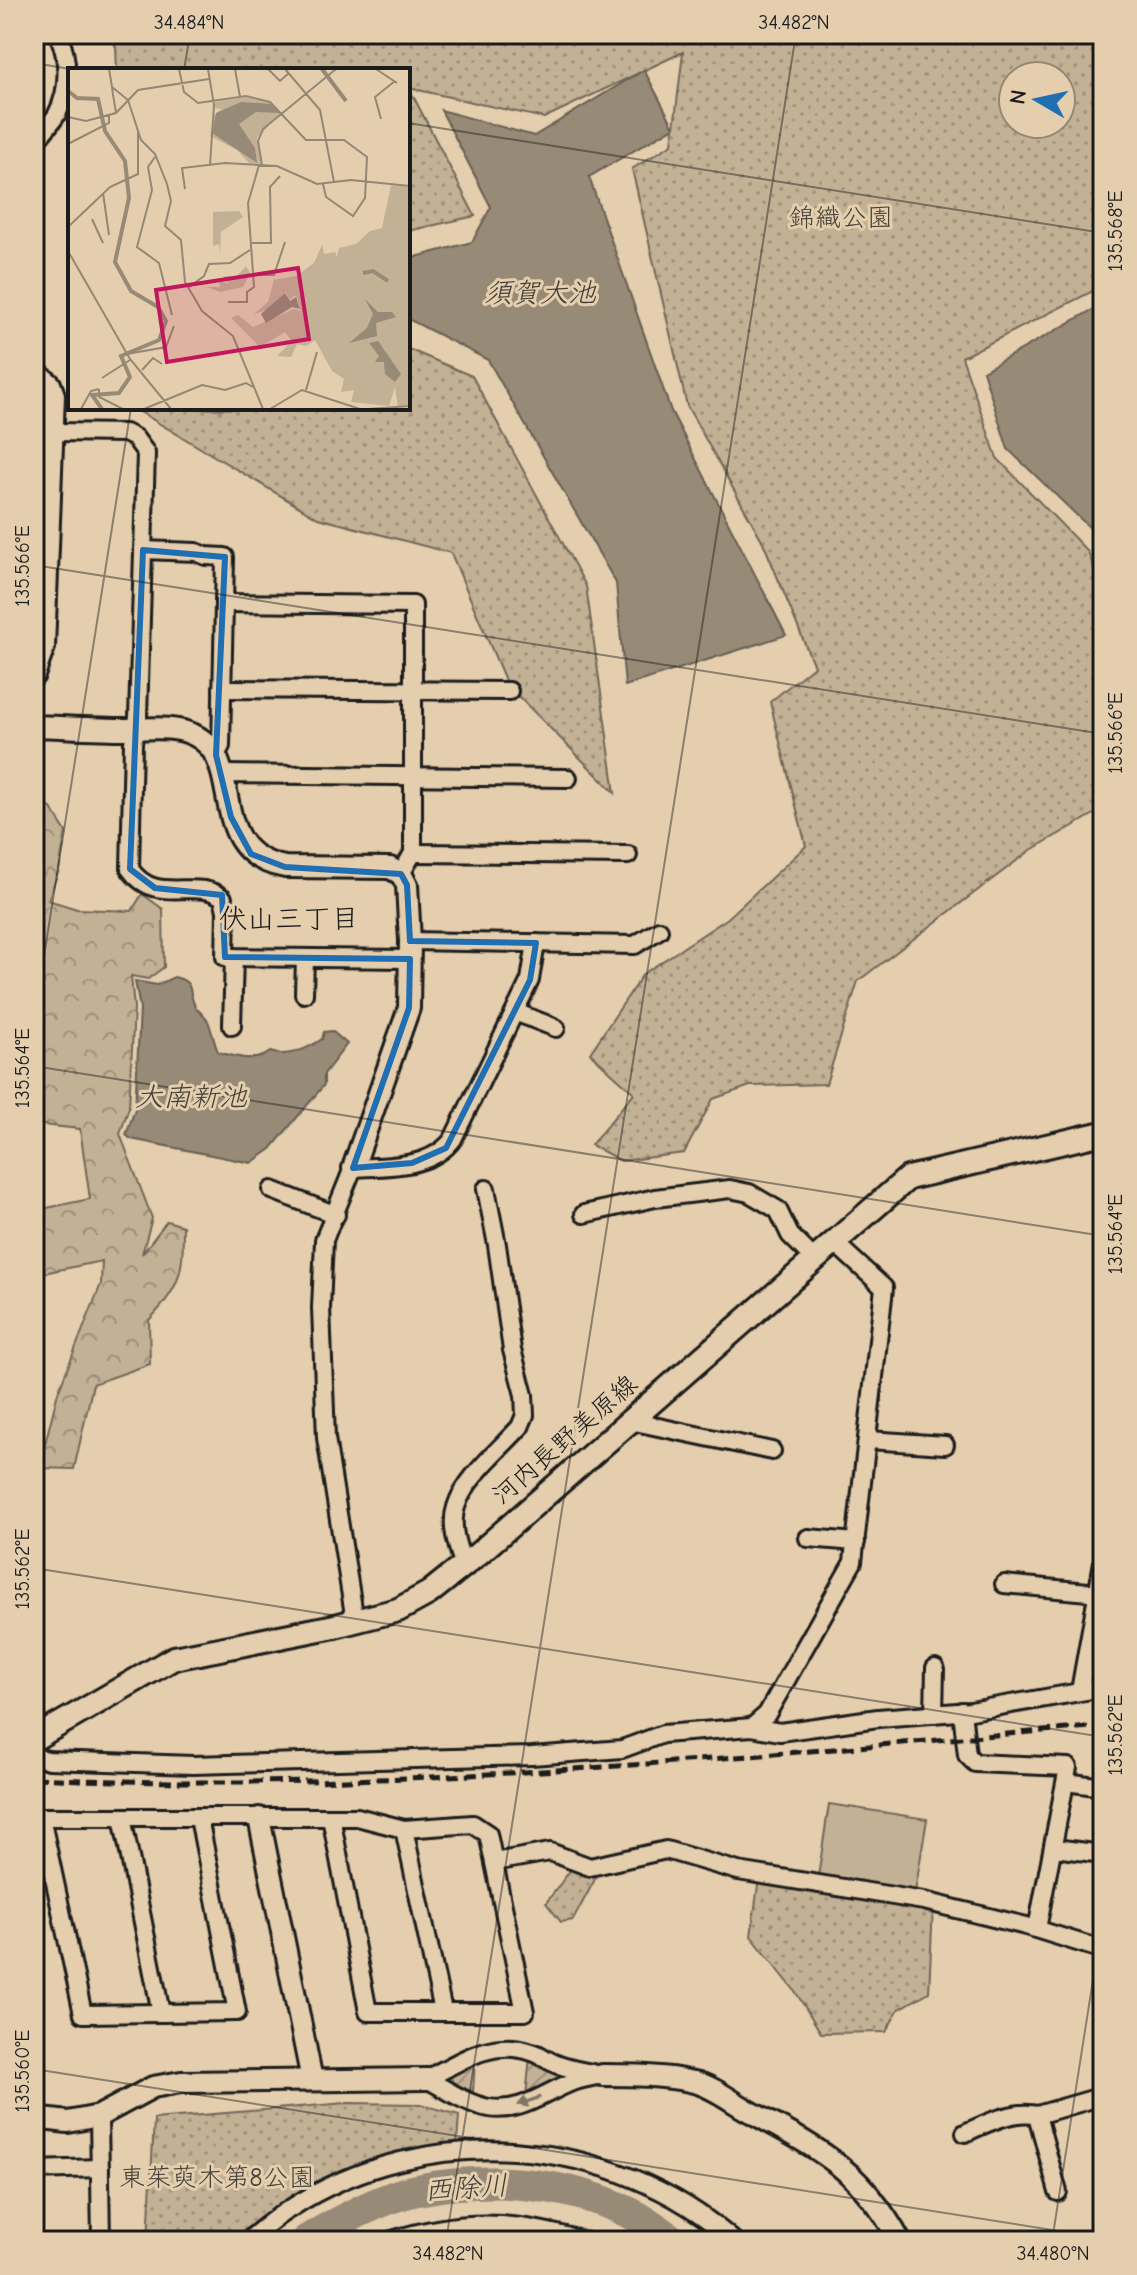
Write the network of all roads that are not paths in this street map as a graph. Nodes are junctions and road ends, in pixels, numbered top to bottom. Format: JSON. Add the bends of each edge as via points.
{"nodes":[{"id":1,"x":58,"y":34,"type":"edge"},
{"id":2,"x":36,"y":136,"type":"edge"},
{"id":3,"x":34,"y":371,"type":"edge"},
{"id":4,"x":53,"y":432,"type":"junction"},
{"id":5,"x":143,"y":550,"type":"junction"},
{"id":6,"x":224,"y":603,"type":"junction"},
{"id":7,"x":34,"y":675,"type":"edge"},
{"id":8,"x":222,"y":689,"type":"junction"},
{"id":9,"x":413,"y":690,"type":"junction"},
{"id":10,"x":509,"y":691,"type":"dead end"},
{"id":11,"x":34,"y":726,"type":"edge"},
{"id":12,"x":135,"y":729,"type":"junction"},
{"id":13,"x":219,"y":764,"type":"junction"},
{"id":14,"x":412,"y":777,"type":"junction"},
{"id":15,"x":568,"y":778,"type":"dead end"},
{"id":16,"x":413,"y":853,"type":"junction"},
{"id":17,"x":628,"y":855,"type":"dead end"},
{"id":18,"x":401,"y":874,"type":"junction"},
{"id":19,"x":659,"y":930,"type":"dead end"},
{"id":20,"x":536,"y":943,"type":"junction"},
{"id":21,"x":410,"y":950,"type":"junction"},
{"id":22,"x":234,"y":957,"type":"junction"},
{"id":23,"x":305,"y":958,"type":"junction"},
{"id":24,"x":304,"y":994,"type":"dead end"},
{"id":25,"x":515,"y":1012,"type":"junction"},
{"id":26,"x":232,"y":1026,"type":"dead end"},
{"id":27,"x":556,"y":1028,"type":"dead end"},
{"id":28,"x":1103,"y":1133,"type":"edge"},
{"id":29,"x":353,"y":1168,"type":"junction"},
{"id":30,"x":486,"y":1189,"type":"dead end"},
{"id":31,"x":272,"y":1190,"type":"dead end"},
{"id":32,"x":584,"y":1214,"type":"dead end"},
{"id":33,"x":336,"y":1215,"type":"junction"},
{"id":34,"x":835,"y":1243,"type":"junction"},
{"id":35,"x":815,"y":1260,"type":"junction"},
{"id":36,"x":630,"y":1421,"type":"junction"},
{"id":37,"x":868,"y":1440,"type":"junction"},
{"id":38,"x":945,"y":1445,"type":"dead end"},
{"id":39,"x":772,"y":1451,"type":"dead end"},
{"id":40,"x":808,"y":1538,"type":"dead end"},
{"id":41,"x":856,"y":1542,"type":"junction"},
{"id":42,"x":1103,"y":1562,"type":"edge"},
{"id":43,"x":463,"y":1563,"type":"junction"},
{"id":44,"x":1004,"y":1584,"type":"dead end"},
{"id":45,"x":1099,"y":1593,"type":"junction"},
{"id":46,"x":355,"y":1621,"type":"junction"},
{"id":47,"x":935,"y":1668,"type":"dead end"},
{"id":48,"x":1103,"y":1688,"type":"edge"},
{"id":49,"x":1080,"y":1691,"type":"junction"},
{"id":50,"x":962,"y":1711,"type":"junction"},
{"id":51,"x":934,"y":1714,"type":"junction"},
{"id":52,"x":752,"y":1727,"type":"junction"},
{"id":53,"x":34,"y":1739,"type":"edge"},
{"id":54,"x":34,"y":1757,"type":"edge"},
{"id":55,"x":1066,"y":1782,"type":"junction"},
{"id":56,"x":1103,"y":1787,"type":"edge"},
{"id":57,"x":38,"y":1817,"type":"edge"},
{"id":58,"x":122,"y":1817,"type":"junction"},
{"id":59,"x":331,"y":1817,"type":"junction"},
{"id":60,"x":199,"y":1818,"type":"junction"},
{"id":61,"x":259,"y":1818,"type":"junction"},
{"id":62,"x":404,"y":1829,"type":"junction"},
{"id":63,"x":1054,"y":1848,"type":"junction"},
{"id":64,"x":1103,"y":1854,"type":"edge"},
{"id":65,"x":494,"y":1862,"type":"junction"},
{"id":66,"x":1037,"y":1929,"type":"junction"},
{"id":67,"x":1103,"y":1950,"type":"edge"},
{"id":68,"x":443,"y":2011,"type":"junction"},
{"id":69,"x":161,"y":2013,"type":"junction"},
{"id":70,"x":602,"y":2075,"type":"junction"},
{"id":71,"x":427,"y":2079,"type":"junction"},
{"id":72,"x":312,"y":2080,"type":"junction"},
{"id":73,"x":1103,"y":2096,"type":"edge"},
{"id":74,"x":1037,"y":2115,"type":"junction"},
{"id":75,"x":99,"y":2116,"type":"junction"},
{"id":76,"x":34,"y":2118,"type":"edge"},
{"id":77,"x":965,"y":2133,"type":"dead end"},
{"id":78,"x":100,"y":2168,"type":"junction"},
{"id":79,"x":34,"y":2170,"type":"edge"},
{"id":80,"x":1058,"y":2192,"type":"dead end"},
{"id":81,"x":101,"y":2241,"type":"edge"},
{"id":82,"x":247,"y":2241,"type":"edge"},
{"id":83,"x":389,"y":2241,"type":"edge"},
{"id":84,"x":584,"y":2241,"type":"edge"},
{"id":85,"x":734,"y":2241,"type":"edge"},
{"id":86,"x":900,"y":2241,"type":"edge"}],
"edges":[{"from":1,"to":2,"type":"street","via":[[66,55],[66,84],[57,115]]},
{"from":3,"to":4,"type":"street","via":[[52,389]]},
{"from":4,"to":5,"type":"street","via":[[125,433],[141,444],[146,453]]},
{"from":4,"to":7,"type":"street","via":[[44,647]]},
{"from":5,"to":6,"type":"street","via":[[225,557]]},
{"from":5,"to":12,"type":"street"},
{"from":6,"to":8,"type":"street"},
{"from":6,"to":9,"type":"street","via":[[413,605]]},
{"from":8,"to":9,"type":"street"},
{"from":8,"to":13,"type":"street"},
{"from":9,"to":10,"type":"street"},
{"from":9,"to":14,"type":"street"},
{"from":11,"to":12,"type":"street"},
{"from":12,"to":13,"type":"street","via":[[189,733],[204,740]]},
{"from":12,"to":22,"type":"street","via":[[130,869],[155,888],[211,891],[223,898],[225,957]]},
{"from":13,"to":14,"type":"street"},
{"from":13,"to":18,"type":"street","via":[[239,836],[261,860],[285,867],[390,868]]},
{"from":14,"to":15,"type":"street"},
{"from":14,"to":16,"type":"street"},
{"from":16,"to":17,"type":"street"},
{"from":16,"to":18,"type":"street"},
{"from":18,"to":21,"type":"street","via":[[407,885]]},
{"from":19,"to":20,"type":"street","via":[[635,945]]},
{"from":20,"to":21,"type":"street"},
{"from":20,"to":25,"type":"street","via":[[530,980]]},
{"from":21,"to":23,"type":"street"},
{"from":21,"to":29,"type":"street","via":[[409,1008]]},
{"from":22,"to":23,"type":"street"},
{"from":22,"to":26,"type":"street"},
{"from":23,"to":24,"type":"street"},
{"from":25,"to":27,"type":"street"},
{"from":25,"to":29,"type":"street","via":[[446,1148],[412,1163]]},
{"from":28,"to":34,"type":"main road","name":"河内長野美原線","via":[[908,1178]]},
{"from":29,"to":33,"type":"street"},
{"from":30,"to":43,"type":"street","via":[[525,1415],[463,1490],[455,1509],[455,1538]]},
{"from":31,"to":33,"type":"street"},
{"from":32,"to":35,"type":"street","via":[[730,1189],[778,1210],[790,1235]]},
{"from":33,"to":46,"type":"street","via":[[322,1252],[323,1404]]},
{"from":34,"to":35,"type":"main road","name":"河内長野美原線"},
{"from":34,"to":37,"type":"street","via":[[884,1288]]},
{"from":35,"to":36,"type":"main road","name":"河内長野美原線"},
{"from":36,"to":39,"type":"street"},
{"from":36,"to":43,"type":"main road","name":"河内長野美原線"},
{"from":37,"to":38,"type":"street"},
{"from":37,"to":41,"type":"street"},
{"from":40,"to":41,"type":"street"},
{"from":41,"to":52,"type":"street","via":[[853,1562],[767,1714]]},
{"from":42,"to":45,"type":"street"},
{"from":43,"to":46,"type":"main road","name":"河内長野美原線","via":[[413,1602]]},
{"from":44,"to":45,"type":"street"},
{"from":45,"to":49,"type":"street"},
{"from":46,"to":53,"type":"main road","name":"河内長野美原線","via":[[174,1658]]},
{"from":47,"to":51,"type":"street"},
{"from":48,"to":49,"type":"street"},
{"from":49,"to":50,"type":"street"},
{"from":50,"to":51,"type":"street"},
{"from":50,"to":55,"type":"street","via":[[967,1755],[975,1763],[1068,1767]]},
{"from":51,"to":52,"type":"street","via":[[780,1732]]},
{"from":52,"to":54,"type":"street","via":[[663,1734],[622,1749],[532,1756],[193,1765]]},
{"from":55,"to":56,"type":"street"},
{"from":55,"to":63,"type":"street"},
{"from":57,"to":58,"type":"street"},
{"from":57,"to":69,"type":"street","via":[[83,2014]]},
{"from":58,"to":60,"type":"street"},
{"from":58,"to":69,"type":"street"},
{"from":59,"to":61,"type":"street"},
{"from":59,"to":62,"type":"street","via":[[357,1817]]},
{"from":59,"to":68,"type":"street","via":[[368,2012]]},
{"from":60,"to":61,"type":"street"},
{"from":60,"to":69,"type":"street","via":[[237,2012]]},
{"from":61,"to":72,"type":"street"},
{"from":62,"to":65,"type":"street","via":[[473,1824],[488,1834]]},
{"from":62,"to":68,"type":"street"},
{"from":63,"to":64,"type":"street"},
{"from":63,"to":66,"type":"street"},
{"from":65,"to":66,"type":"street","via":[[550,1852],[590,1867],[666,1850],[738,1871],[924,1901]]},
{"from":65,"to":68,"type":"street","via":[[525,2012]]},
{"from":66,"to":67,"type":"street"},
{"from":70,"to":71,"type":"street","via":[[554,2063],[534,2052],[494,2048]]},
{"from":70,"to":71,"type":"street","one_way":true,"via":[[507,2108],[464,2099]]},
{"from":70,"to":86,"type":"street","via":[[645,2074],[698,2083],[806,2142],[853,2175]]},
{"from":71,"to":72,"type":"street"},
{"from":72,"to":75,"type":"street","via":[[181,2082],[153,2087]]},
{"from":73,"to":74,"type":"street"},
{"from":74,"to":77,"type":"street","via":[[987,2123]]},
{"from":74,"to":80,"type":"street"},
{"from":75,"to":76,"type":"street","via":[[68,2122]]},
{"from":75,"to":78,"type":"street"},
{"from":78,"to":79,"type":"street"},
{"from":78,"to":81,"type":"street"},
{"from":82,"to":85,"type":"street","via":[[291,2207],[367,2171],[433,2155],[500,2150],[571,2158],[637,2179],[692,2209]]},
{"from":83,"to":84,"type":"street","via":[[444,2227],[494,2223]]}]}
